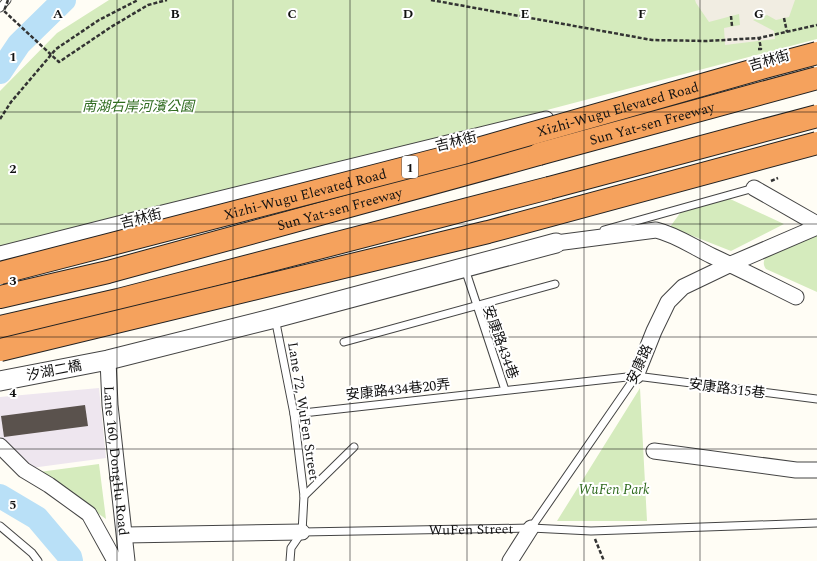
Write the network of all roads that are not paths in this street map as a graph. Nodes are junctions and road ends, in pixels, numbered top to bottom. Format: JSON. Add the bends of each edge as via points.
{"nodes":[{"id":1,"x":7,"y":0,"type":"edge"},
{"id":2,"x":0,"y":8,"type":"edge"},
{"id":3,"x":817,"y":46,"type":"edge"},
{"id":4,"x":817,"y":53,"type":"edge"},
{"id":5,"x":817,"y":78,"type":"edge"},
{"id":6,"x":817,"y":116,"type":"edge"},
{"id":7,"x":817,"y":143,"type":"edge"},
{"id":8,"x":754,"y":188,"type":"joint"},
{"id":9,"x":817,"y":226,"type":"edge"},
{"id":10,"x":556,"y":243,"type":"junction"},
{"id":11,"x":0,"y":254,"type":"edge"},
{"id":12,"x":731,"y":264,"type":"junction"},
{"id":13,"x":465,"y":268,"type":"junction"},
{"id":14,"x":0,"y":273,"type":"edge"},
{"id":15,"x":555,"y":284,"type":"dead end"},
{"id":16,"x":0,"y":297,"type":"edge"},
{"id":17,"x":796,"y":297,"type":"dead end"},
{"id":18,"x":477,"y":304,"type":"junction"},
{"id":19,"x":275,"y":318,"type":"junction"},
{"id":20,"x":0,"y":327,"type":"edge"},
{"id":21,"x":344,"y":342,"type":"dead end"},
{"id":22,"x":0,"y":350,"type":"edge"},
{"id":23,"x":108,"y":360,"type":"junction"},
{"id":24,"x":0,"y":376,"type":"edge"},
{"id":25,"x":636,"y":376,"type":"junction"},
{"id":26,"x":0,"y":381,"type":"edge"},
{"id":27,"x":505,"y":390,"type":"junction"},
{"id":28,"x":817,"y":399,"type":"edge"},
{"id":29,"x":294,"y":414,"type":"junction"},
{"id":30,"x":0,"y":446,"type":"edge"},
{"id":31,"x":354,"y":447,"type":"dead end"},
{"id":32,"x":654,"y":451,"type":"dead end"},
{"id":33,"x":817,"y":470,"type":"edge"},
{"id":34,"x":304,"y":496,"type":"junction"},
{"id":35,"x":817,"y":522,"type":"edge"},
{"id":36,"x":0,"y":526,"type":"edge"},
{"id":37,"x":531,"y":528,"type":"junction"},
{"id":38,"x":302,"y":532,"type":"junction"},
{"id":39,"x":124,"y":535,"type":"junction"},
{"id":40,"x":38,"y":561,"type":"edge"},
{"id":41,"x":116,"y":561,"type":"edge"},
{"id":42,"x":127,"y":561,"type":"edge"},
{"id":43,"x":290,"y":561,"type":"edge"},
{"id":44,"x":510,"y":561,"type":"edge"}],
"edges":[{"from":1,"to":2,"type":"lane"},
{"from":3,"to":11,"type":"street","name":"吉林街","via":[[620,101]]},
{"from":4,"to":14,"type":"highway","name":"Xizhi-Wugu Elevated Road","number":"1","bridge":true,"via":[[467,152]]},
{"from":5,"to":16,"type":"highway","name":"Sun Yat-sen Freeway","number":"1","bridge":true,"via":[[108,272]]},
{"from":6,"to":20,"type":"highway","bridge":true,"via":[[118,300]]},
{"from":7,"to":22,"type":"highway","bridge":true,"via":[[488,232]]},
{"from":8,"to":9,"type":"street"},
{"from":8,"to":10,"type":"lane"},
{"from":9,"to":12,"type":"street","name":"安康路"},
{"from":10,"to":12,"type":"street","via":[[656,230],[670,234]]},
{"from":10,"to":13,"type":"street","name":"汐湖二橋"},
{"from":12,"to":17,"type":"street"},
{"from":12,"to":25,"type":"street","name":"安康路","via":[[683,287],[668,302]]},
{"from":13,"to":18,"type":"lane"},
{"from":13,"to":19,"type":"street","name":"汐湖二橋"},
{"from":15,"to":18,"type":"lane"},
{"from":18,"to":21,"type":"lane","name":"安康路434巷"},
{"from":18,"to":27,"type":"lane","name":"安康路434巷"},
{"from":19,"to":23,"type":"street","name":"汐湖二橋"},
{"from":19,"to":29,"type":"lane","name":"Lane 72, WuFen Street"},
{"from":23,"to":24,"type":"lane","via":[[102,356]]},
{"from":23,"to":26,"type":"street","name":"汐湖二橋"},
{"from":23,"to":39,"type":"street","name":"Lane 160, DongHu Road","via":[[117,483]]},
{"from":25,"to":27,"type":"lane","name":"安康路434巷"},
{"from":25,"to":28,"type":"lane","name":"安康路315巷"},
{"from":25,"to":37,"type":"lane","name":"安康路"},
{"from":27,"to":29,"type":"lane","name":"安康路434巷20弄"},
{"from":29,"to":34,"type":"lane","name":"Lane 72, WuFen Street"},
{"from":30,"to":41,"type":"street","via":[[24,470],[89,514]]},
{"from":31,"to":34,"type":"lane"},
{"from":32,"to":33,"type":"street","via":[[796,470]]},
{"from":34,"to":38,"type":"lane","name":"Lane 72, WuFen Street"},
{"from":35,"to":37,"type":"lane","name":"WuFen Street","via":[[591,531]]},
{"from":36,"to":40,"type":"lane"},
{"from":37,"to":38,"type":"lane","name":"WuFen Street"},
{"from":37,"to":44,"type":"street","name":"安康路"},
{"from":38,"to":39,"type":"street","name":"WuFen Street"},
{"from":38,"to":43,"type":"lane","via":[[291,548]]},
{"from":39,"to":42,"type":"street","name":"Lane 160, DongHu Road"}]}
